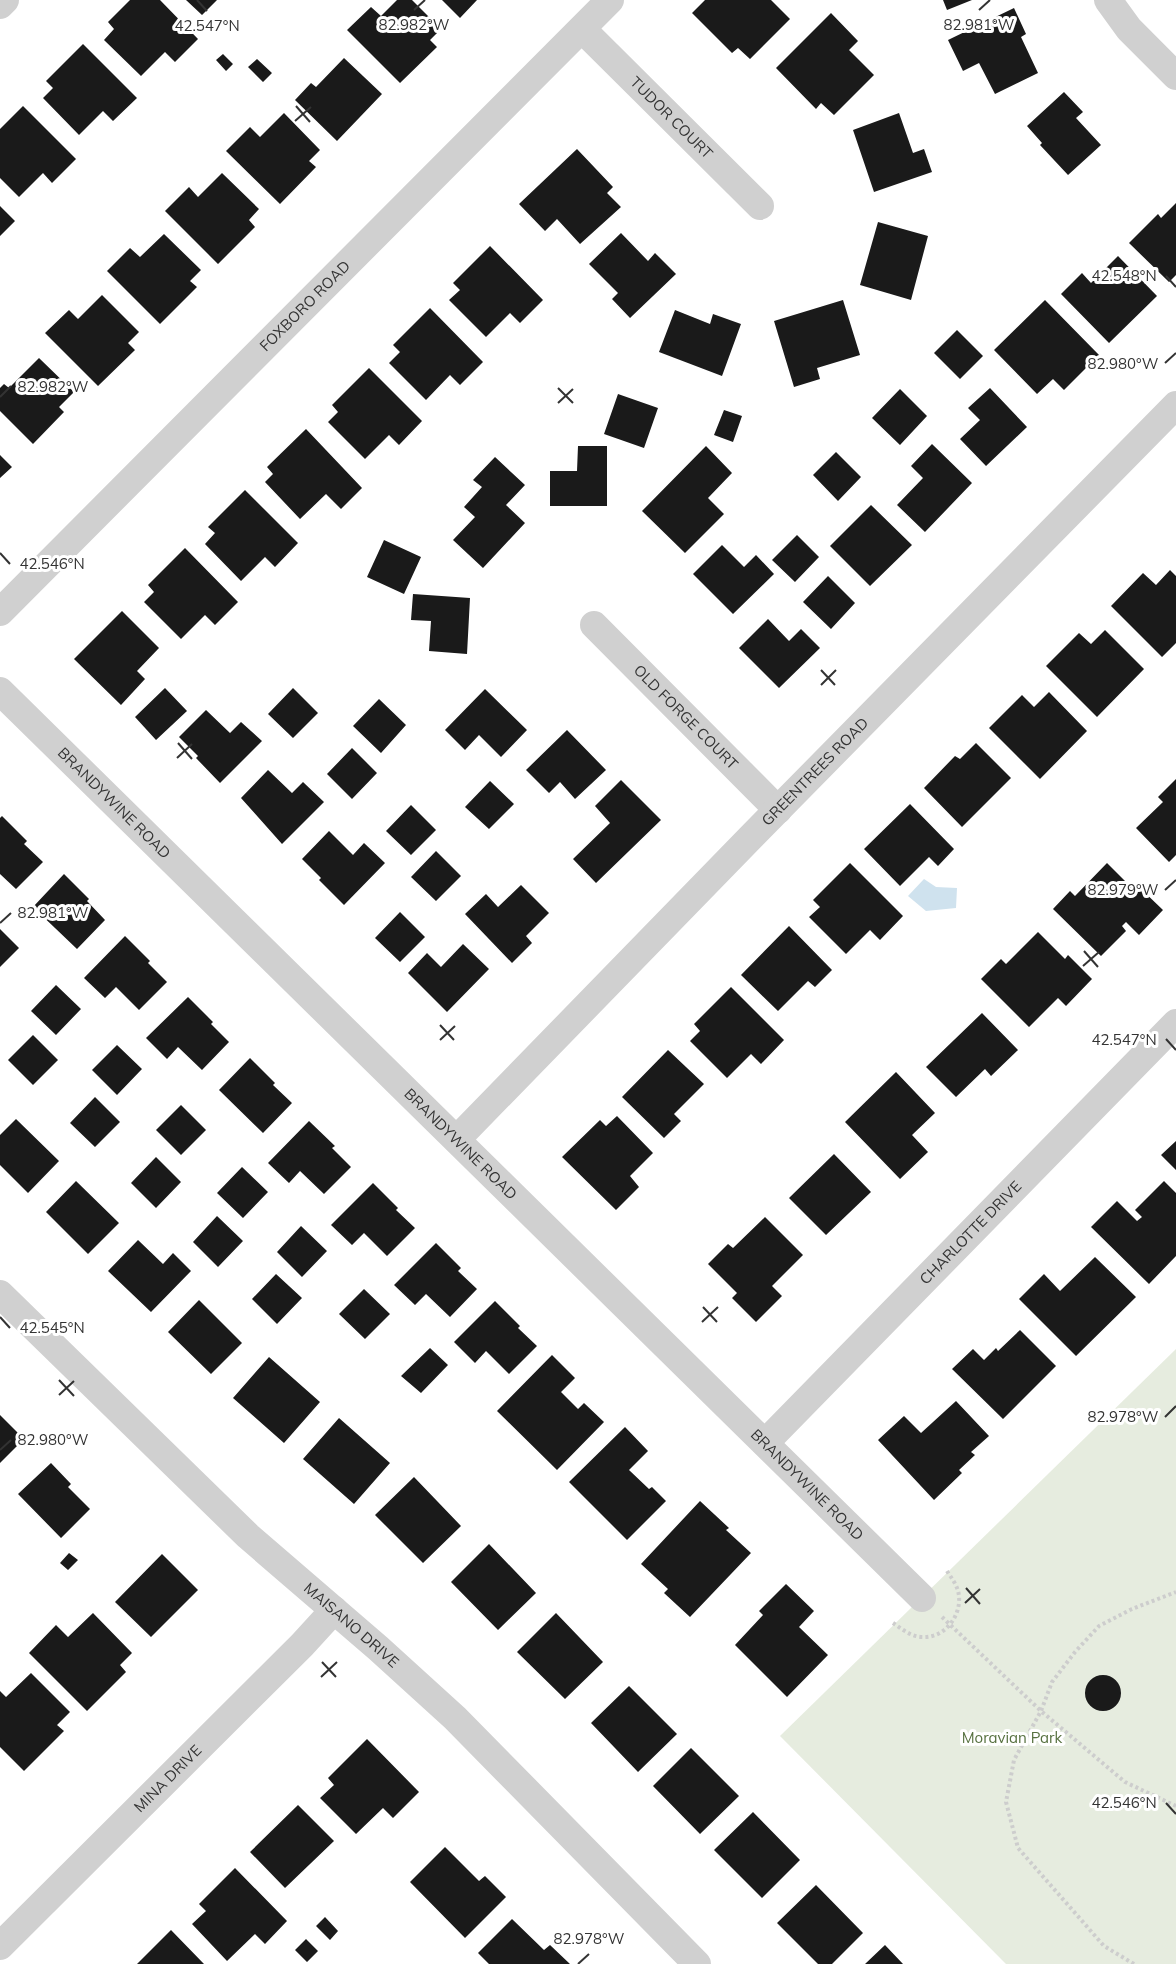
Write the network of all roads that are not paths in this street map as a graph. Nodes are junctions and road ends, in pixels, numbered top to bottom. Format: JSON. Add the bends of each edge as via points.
{"nodes":[{"id":1,"x":5,"y":0,"type":"edge"},
{"id":2,"x":610,"y":0,"type":"edge"},
{"id":3,"x":1108,"y":0,"type":"edge"},
{"id":4,"x":0,"y":5,"type":"edge"},
{"id":5,"x":582,"y":29,"type":"junction"},
{"id":6,"x":1176,"y":76,"type":"edge"},
{"id":7,"x":760,"y":206,"type":"dead end"},
{"id":8,"x":1176,"y":405,"type":"edge"},
{"id":9,"x":0,"y":612,"type":"edge"},
{"id":10,"x":594,"y":625,"type":"dead end"},
{"id":11,"x":0,"y":691,"type":"edge"},
{"id":12,"x":778,"y":810,"type":"junction"},
{"id":13,"x":1176,"y":1023,"type":"edge"},
{"id":14,"x":457,"y":1139,"type":"junction"},
{"id":15,"x":0,"y":1294,"type":"edge"},
{"id":16,"x":765,"y":1443,"type":"junction"},
{"id":17,"x":922,"y":1598,"type":"road end"},
{"id":18,"x":334,"y":1610,"type":"junction"},
{"id":19,"x":0,"y":1946,"type":"edge"},
{"id":20,"x":688,"y":1961,"type":"edge"}],
"edges":[{"from":1,"to":4,"type":"street"},
{"from":2,"to":5,"type":"street","name":"FOXBORO ROAD"},
{"from":3,"to":6,"type":"street","via":[[1129,29]]},
{"from":5,"to":7,"type":"street","name":"TUDOR COURT"},
{"from":5,"to":9,"type":"street","name":"FOXBORO ROAD"},
{"from":8,"to":12,"type":"street","name":"GREENTREES ROAD"},
{"from":10,"to":12,"type":"street","name":"OLD FORGE COURT"},
{"from":11,"to":14,"type":"street","name":"BRANDYWINE ROAD"},
{"from":12,"to":14,"type":"street","name":"GREENTREES ROAD"},
{"from":13,"to":16,"type":"street","name":"CHARLOTTE DRIVE"},
{"from":14,"to":16,"type":"street","name":"BRANDYWINE ROAD"},
{"from":15,"to":18,"type":"street","name":"MAISANO DRIVE","via":[[248,1536]]},
{"from":16,"to":17,"type":"street","name":"BRANDYWINE ROAD"},
{"from":18,"to":19,"type":"street","name":"MINA DRIVE"},
{"from":18,"to":20,"type":"street","name":"MAISANO DRIVE","via":[[456,1718]]}]}
